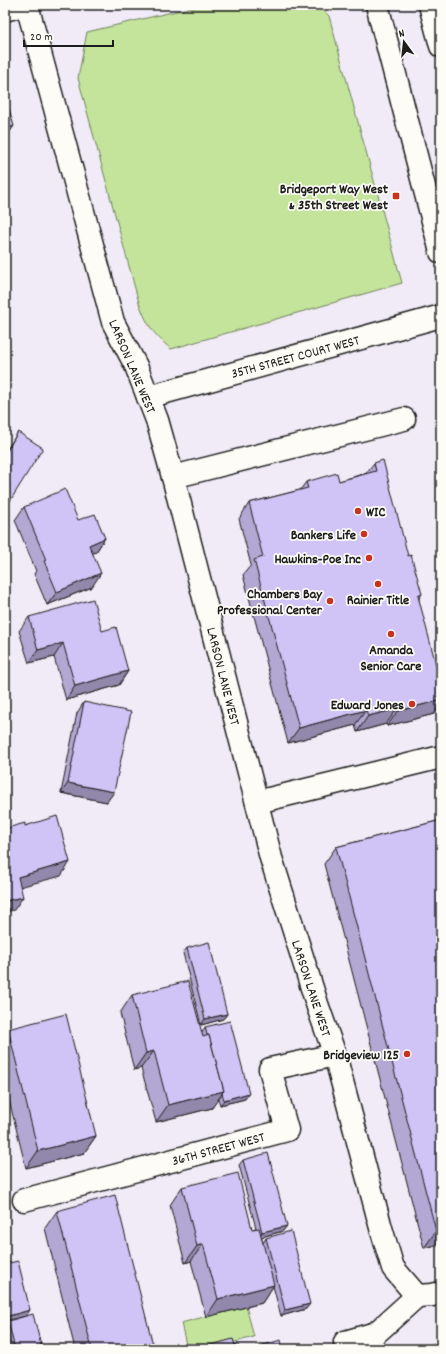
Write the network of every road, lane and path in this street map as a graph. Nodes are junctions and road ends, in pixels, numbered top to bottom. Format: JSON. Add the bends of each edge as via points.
{"nodes":[{"id":1,"x":23,"y":5,"type":"edge"},
{"id":2,"x":27,"y":5,"type":"edge"},
{"id":3,"x":377,"y":5,"type":"edge"},
{"id":4,"x":430,"y":5,"type":"edge"},
{"id":5,"x":5,"y":10,"type":"edge"},
{"id":6,"x":441,"y":46,"type":"edge"},
{"id":7,"x":441,"y":252,"type":"edge"},
{"id":8,"x":441,"y":316,"type":"edge"},
{"id":9,"x":148,"y":397,"type":"junction"},
{"id":10,"x":404,"y":419,"type":"dead end"},
{"id":11,"x":173,"y":477,"type":"junction"},
{"id":12,"x":441,"y":757,"type":"edge"},
{"id":13,"x":257,"y":802,"type":"junction"},
{"id":14,"x":335,"y":1055,"type":"junction"},
{"id":15,"x":24,"y":1200,"type":"dead end"},
{"id":16,"x":441,"y":1293,"type":"edge"},
{"id":17,"x":417,"y":1296,"type":"junction"},
{"id":18,"x":345,"y":1342,"type":"dead end"}],
"edges":[{"from":1,"to":5,"type":"street"},
{"from":2,"to":9,"type":"street","name":"LARSON LANE WEST","via":[[113,322],[136,366]]},
{"from":3,"to":7,"type":"street"},
{"from":4,"to":6,"type":"street"},
{"from":8,"to":9,"type":"street","name":"35TH STREET COURT WEST"},
{"from":9,"to":11,"type":"street","name":"LARSON LANE WEST"},
{"from":10,"to":11,"type":"street"},
{"from":11,"to":13,"type":"street","name":"LARSON LANE WEST"},
{"from":12,"to":13,"type":"street"},
{"from":13,"to":14,"type":"street","name":"LARSON LANE WEST","via":[[271,858]]},
{"from":14,"to":15,"type":"street","name":"36TH STREET WEST","via":[[270,1069],[287,1130]]},
{"from":14,"to":17,"type":"street","name":"LARSON LANE WEST","via":[[393,1268]]},
{"from":16,"to":17,"type":"street"},
{"from":17,"to":18,"type":"street","via":[[376,1333]]}]}
